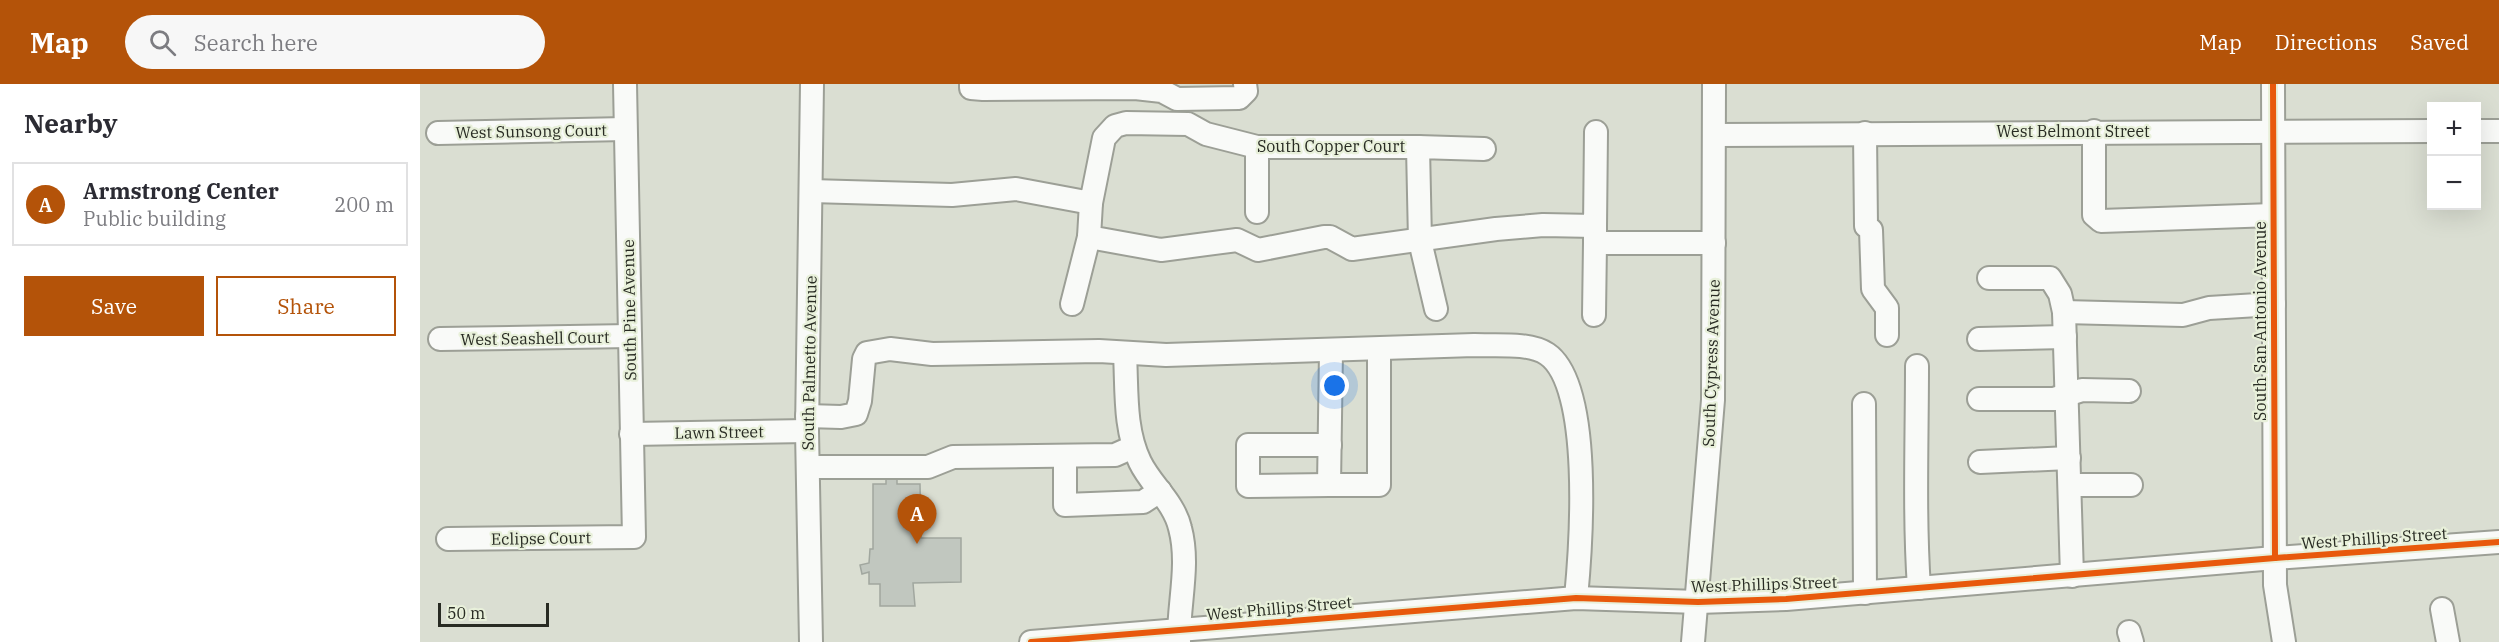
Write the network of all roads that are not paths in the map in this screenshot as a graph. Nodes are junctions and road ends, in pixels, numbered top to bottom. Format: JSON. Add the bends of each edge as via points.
{"nodes":[{"id":1,"x":625,"y":84,"type":"edge"},
{"id":2,"x":812,"y":84,"type":"edge"},
{"id":3,"x":971,"y":84,"type":"edge"},
{"id":4,"x":1245,"y":84,"type":"edge"},
{"id":5,"x":1714,"y":84,"type":"edge"},
{"id":6,"x":2273,"y":84,"type":"edge"},
{"id":7,"x":625,"y":129,"type":"junction"},
{"id":8,"x":2273,"y":130,"type":"junction"},
{"id":9,"x":2094,"y":131,"type":"junction"},
{"id":10,"x":2427,"y":131,"type":"edge"},
{"id":11,"x":2481,"y":131,"type":"edge"},
{"id":12,"x":2499,"y":131,"type":"edge"},
{"id":13,"x":1596,"y":132,"type":"dead end"},
{"id":14,"x":438,"y":133,"type":"dead end"},
{"id":15,"x":1865,"y":133,"type":"junction"},
{"id":16,"x":1714,"y":135,"type":"junction"},
{"id":17,"x":1257,"y":147,"type":"junction"},
{"id":18,"x":1418,"y":147,"type":"junction"},
{"id":19,"x":1484,"y":149,"type":"dead end"},
{"id":20,"x":811,"y":191,"type":"junction"},
{"id":21,"x":1091,"y":203,"type":"junction"},
{"id":22,"x":1257,"y":212,"type":"dead end"},
{"id":23,"x":2273,"y":215,"type":"junction"},
{"id":24,"x":1595,"y":234,"type":"junction"},
{"id":25,"x":1089,"y":237,"type":"junction"},
{"id":26,"x":1420,"y":241,"type":"junction"},
{"id":27,"x":1714,"y":243,"type":"junction"},
{"id":28,"x":1989,"y":278,"type":"dead end"},
{"id":29,"x":1072,"y":304,"type":"dead end"},
{"id":30,"x":2274,"y":304,"type":"junction"},
{"id":31,"x":1436,"y":309,"type":"dead end"},
{"id":32,"x":2064,"y":312,"type":"junction"},
{"id":33,"x":1594,"y":315,"type":"dead end"},
{"id":34,"x":1887,"y":335,"type":"dead end"},
{"id":35,"x":630,"y":336,"type":"junction"},
{"id":36,"x":2065,"y":337,"type":"junction"},
{"id":37,"x":440,"y":339,"type":"dead end"},
{"id":38,"x":1979,"y":339,"type":"dead end"},
{"id":39,"x":1379,"y":350,"type":"junction"},
{"id":40,"x":1331,"y":351,"type":"junction"},
{"id":41,"x":1125,"y":354,"type":"junction"},
{"id":42,"x":1917,"y":366,"type":"dead end"},
{"id":43,"x":2129,"y":391,"type":"dead end"},
{"id":44,"x":2068,"y":393,"type":"junction"},
{"id":45,"x":1979,"y":399,"type":"dead end"},
{"id":46,"x":1864,"y":404,"type":"dead end"},
{"id":47,"x":807,"y":423,"type":"junction"},
{"id":48,"x":631,"y":434,"type":"junction"},
{"id":49,"x":1330,"y":444,"type":"junction"},
{"id":50,"x":1133,"y":447,"type":"junction"},
{"id":51,"x":1065,"y":456,"type":"junction"},
{"id":52,"x":2069,"y":458,"type":"junction"},
{"id":53,"x":1980,"y":462,"type":"dead end"},
{"id":54,"x":808,"y":467,"type":"junction"},
{"id":55,"x":1329,"y":485,"type":"junction"},
{"id":56,"x":2070,"y":485,"type":"junction"},
{"id":57,"x":2131,"y":485,"type":"dead end"},
{"id":58,"x":1160,"y":491,"type":"junction"},
{"id":59,"x":634,"y":537,"type":"joint"},
{"id":60,"x":448,"y":539,"type":"dead end"},
{"id":61,"x":2499,"y":542,"type":"edge"},
{"id":62,"x":2275,"y":558,"type":"junction"},
{"id":63,"x":2072,"y":576,"type":"junction"},
{"id":64,"x":1919,"y":588,"type":"junction"},
{"id":65,"x":1865,"y":593,"type":"junction"},
{"id":66,"x":1576,"y":598,"type":"junction"},
{"id":67,"x":1698,"y":602,"type":"junction"},
{"id":68,"x":2442,"y":609,"type":"dead end"},
{"id":69,"x":1179,"y":636,"type":"edge"},
{"id":70,"x":811,"y":642,"type":"edge"},
{"id":71,"x":1030,"y":642,"type":"edge"},
{"id":72,"x":1693,"y":642,"type":"edge"},
{"id":73,"x":2284,"y":642,"type":"edge"},
{"id":74,"x":2448,"y":642,"type":"edge"}],
"edges":[{"from":1,"to":7,"type":"street","name":"South Pine Avenue"},
{"from":2,"to":20,"type":"street","name":"South Palmetto Avenue"},
{"from":3,"to":4,"type":"street","via":[[971,88],[983,89],[1135,88],[1198,100],[1239,98],[1246,91]]},
{"from":5,"to":16,"type":"street","name":"South Cypress Avenue"},
{"from":6,"to":8,"type":"street","name":"South San Antonio Avenue"},
{"from":7,"to":14,"type":"street","name":"West Sunsong Court"},
{"from":7,"to":35,"type":"street","name":"South Pine Avenue"},
{"from":8,"to":9,"type":"street","name":"West Belmont Street"},
{"from":8,"to":10,"type":"street","name":"West Belmont Street"},
{"from":8,"to":23,"type":"street","name":"South San Antonio Avenue"},
{"from":9,"to":15,"type":"street","name":"West Belmont Street"},
{"from":9,"to":23,"type":"street","via":[[2094,215],[2101,221]]},
{"from":11,"to":12,"type":"street"},
{"from":13,"to":24,"type":"street"},
{"from":15,"to":16,"type":"street","name":"West Belmont Street"},
{"from":15,"to":34,"type":"street","via":[[1866,226],[1871,230],[1873,289],[1887,308]]},
{"from":16,"to":27,"type":"street","name":"South Cypress Avenue"},
{"from":17,"to":18,"type":"street","name":"South Copper Court"},
{"from":17,"to":21,"type":"street","name":"South Copper Court","via":[[1239,145],[1181,123],[1115,126],[1104,138]]},
{"from":17,"to":22,"type":"street"},
{"from":18,"to":19,"type":"street","name":"South Copper Court"},
{"from":18,"to":26,"type":"street","name":"South Copper Court"},
{"from":20,"to":21,"type":"street","via":[[952,195],[1016,189]]},
{"from":20,"to":47,"type":"street","name":"South Palmetto Avenue"},
{"from":21,"to":25,"type":"street","name":"South Copper Court"},
{"from":23,"to":30,"type":"street","name":"South San Antonio Avenue"},
{"from":24,"to":26,"type":"street","via":[[1543,225]]},
{"from":24,"to":27,"type":"street"},
{"from":24,"to":33,"type":"street"},
{"from":25,"to":26,"type":"street","via":[[1161,250],[1237,240],[1258,250],[1324,237],[1352,249]]},
{"from":25,"to":29,"type":"street","name":"South Copper Court"},
{"from":26,"to":31,"type":"street","name":"South Copper Court"},
{"from":27,"to":67,"type":"street","name":"South Cypress Avenue","via":[[1713,400]]},
{"from":28,"to":32,"type":"street","via":[[2050,278],[2060,294]]},
{"from":30,"to":32,"type":"street","via":[[2209,308],[2182,315]]},
{"from":30,"to":62,"type":"street","name":"South San Antonio Avenue"},
{"from":32,"to":36,"type":"street"},
{"from":35,"to":37,"type":"street","name":"West Seashell Court"},
{"from":35,"to":48,"type":"street","name":"South Pine Avenue"},
{"from":36,"to":38,"type":"street"},
{"from":36,"to":44,"type":"street"},
{"from":39,"to":40,"type":"street"},
{"from":39,"to":55,"type":"street","via":[[1379,485]]},
{"from":39,"to":66,"type":"street","via":[[1474,345],[1523,347],[1545,352],[1561,367],[1577,421],[1582,537]]},
{"from":40,"to":41,"type":"street"},
{"from":40,"to":49,"type":"street"},
{"from":41,"to":47,"type":"street","name":"Lawn Street","via":[[1099,351],[983,355],[873,350],[864,359],[856,414]]},
{"from":41,"to":50,"type":"street"},
{"from":42,"to":64,"type":"street","via":[[1918,496],[1914,528]]},
{"from":43,"to":44,"type":"street"},
{"from":44,"to":45,"type":"street","via":[[2054,399]]},
{"from":44,"to":52,"type":"street"},
{"from":46,"to":65,"type":"street"},
{"from":47,"to":48,"type":"street","name":"Lawn Street"},
{"from":47,"to":54,"type":"street","name":"South Palmetto Avenue"},
{"from":48,"to":59,"type":"street","name":"South Pine Avenue"},
{"from":49,"to":55,"type":"street"},
{"from":49,"to":55,"type":"street","via":[[1248,444],[1248,486]]},
{"from":50,"to":51,"type":"street","via":[[1115,455]]},
{"from":50,"to":58,"type":"street"},
{"from":51,"to":54,"type":"street","via":[[953,457],[928,467]]},
{"from":51,"to":58,"type":"street","via":[[1065,505],[1143,502]]},
{"from":52,"to":53,"type":"street"},
{"from":52,"to":56,"type":"street"},
{"from":54,"to":70,"type":"street","name":"South Palmetto Avenue"},
{"from":56,"to":57,"type":"street"},
{"from":56,"to":63,"type":"street"},
{"from":58,"to":69,"type":"street","via":[[1172,507],[1184,541]]},
{"from":59,"to":60,"type":"street","name":"Eclipse Court"},
{"from":61,"to":62,"type":"street","name":"West Phillips Street"},
{"from":62,"to":63,"type":"street","name":"West Phillips Street"},
{"from":62,"to":73,"type":"street","name":"South San Antonio Avenue"},
{"from":63,"to":64,"type":"street","name":"West Phillips Street"},
{"from":64,"to":65,"type":"street","name":"West Phillips Street"},
{"from":65,"to":67,"type":"street","name":"West Phillips Street"},
{"from":66,"to":67,"type":"street","name":"West Phillips Street"},
{"from":66,"to":69,"type":"street","name":"West Phillips Street"},
{"from":67,"to":72,"type":"street","name":"South Cypress Avenue"},
{"from":68,"to":74,"type":"street"},
{"from":69,"to":71,"type":"street","name":"West Phillips Street"}]}
